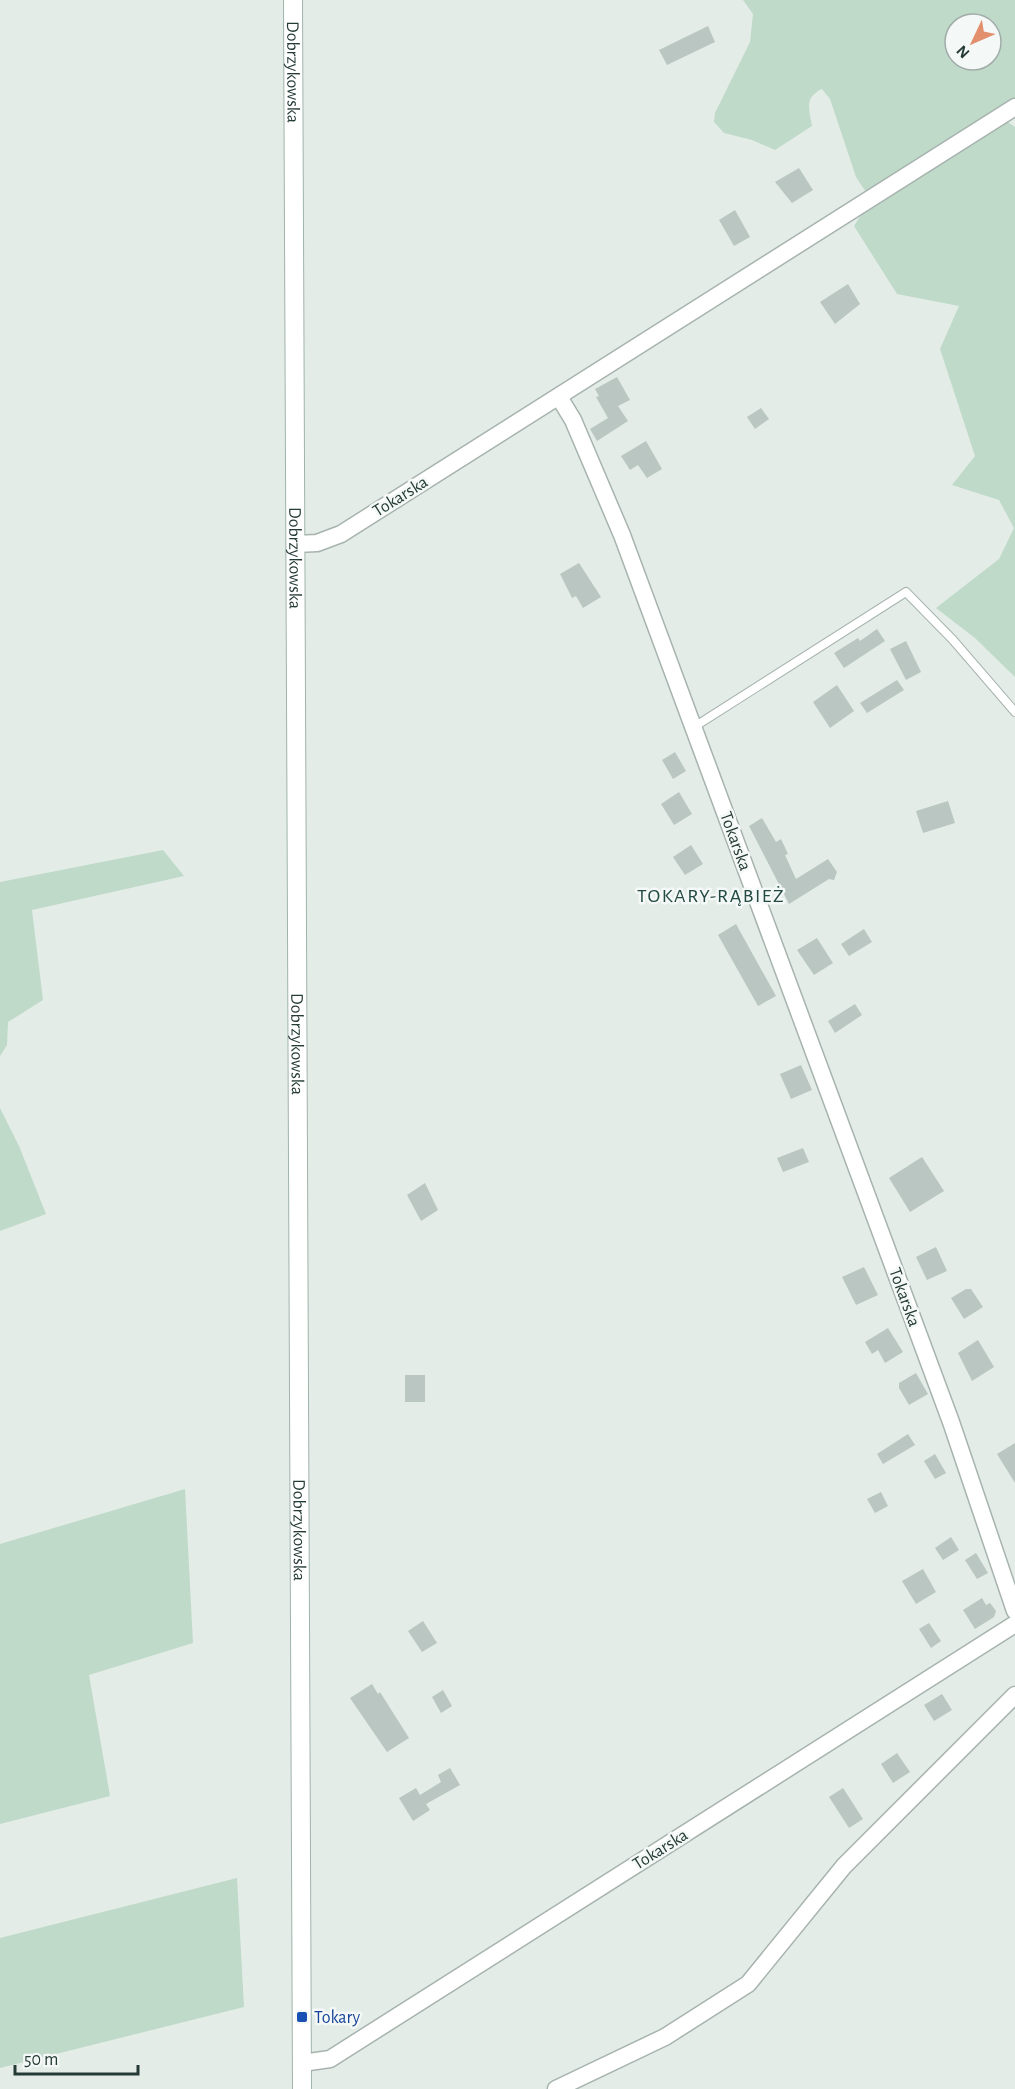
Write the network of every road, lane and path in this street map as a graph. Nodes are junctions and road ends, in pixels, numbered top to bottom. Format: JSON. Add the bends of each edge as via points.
{"nodes":[{"id":1,"x":293,"y":0,"type":"edge"},
{"id":2,"x":1015,"y":107,"type":"edge"},
{"id":3,"x":559,"y":397,"type":"junction"},
{"id":4,"x":296,"y":544,"type":"junction"},
{"id":5,"x":1015,"y":712,"type":"edge"},
{"id":6,"x":694,"y":727,"type":"junction"},
{"id":7,"x":1015,"y":1611,"type":"edge"},
{"id":8,"x":1015,"y":1624,"type":"edge"},
{"id":9,"x":1015,"y":1695,"type":"edge"},
{"id":10,"x":302,"y":2063,"type":"junction"},
{"id":11,"x":302,"y":2089,"type":"edge"},
{"id":12,"x":556,"y":2089,"type":"edge"}],
"edges":[{"from":1,"to":4,"type":"main road","name":"Dobrzykowska"},
{"from":2,"to":3,"type":"street"},
{"from":3,"to":4,"type":"street","name":"Tokarska","via":[[341,534],[317,543]]},
{"from":3,"to":6,"type":"street","name":"Tokarska","via":[[573,420],[622,535]]},
{"from":4,"to":10,"type":"main road","name":"Dobrzykowska"},
{"from":5,"to":6,"type":"lane","via":[[906,592]]},
{"from":6,"to":7,"type":"street","name":"Tokarska","via":[[951,1422]]},
{"from":8,"to":10,"type":"street","name":"Tokarska","via":[[330,2059]]},
{"from":9,"to":12,"type":"street","via":[[837,1873],[748,1984],[665,2037]]},
{"from":10,"to":11,"type":"main road","name":"Dobrzykowska"}]}
